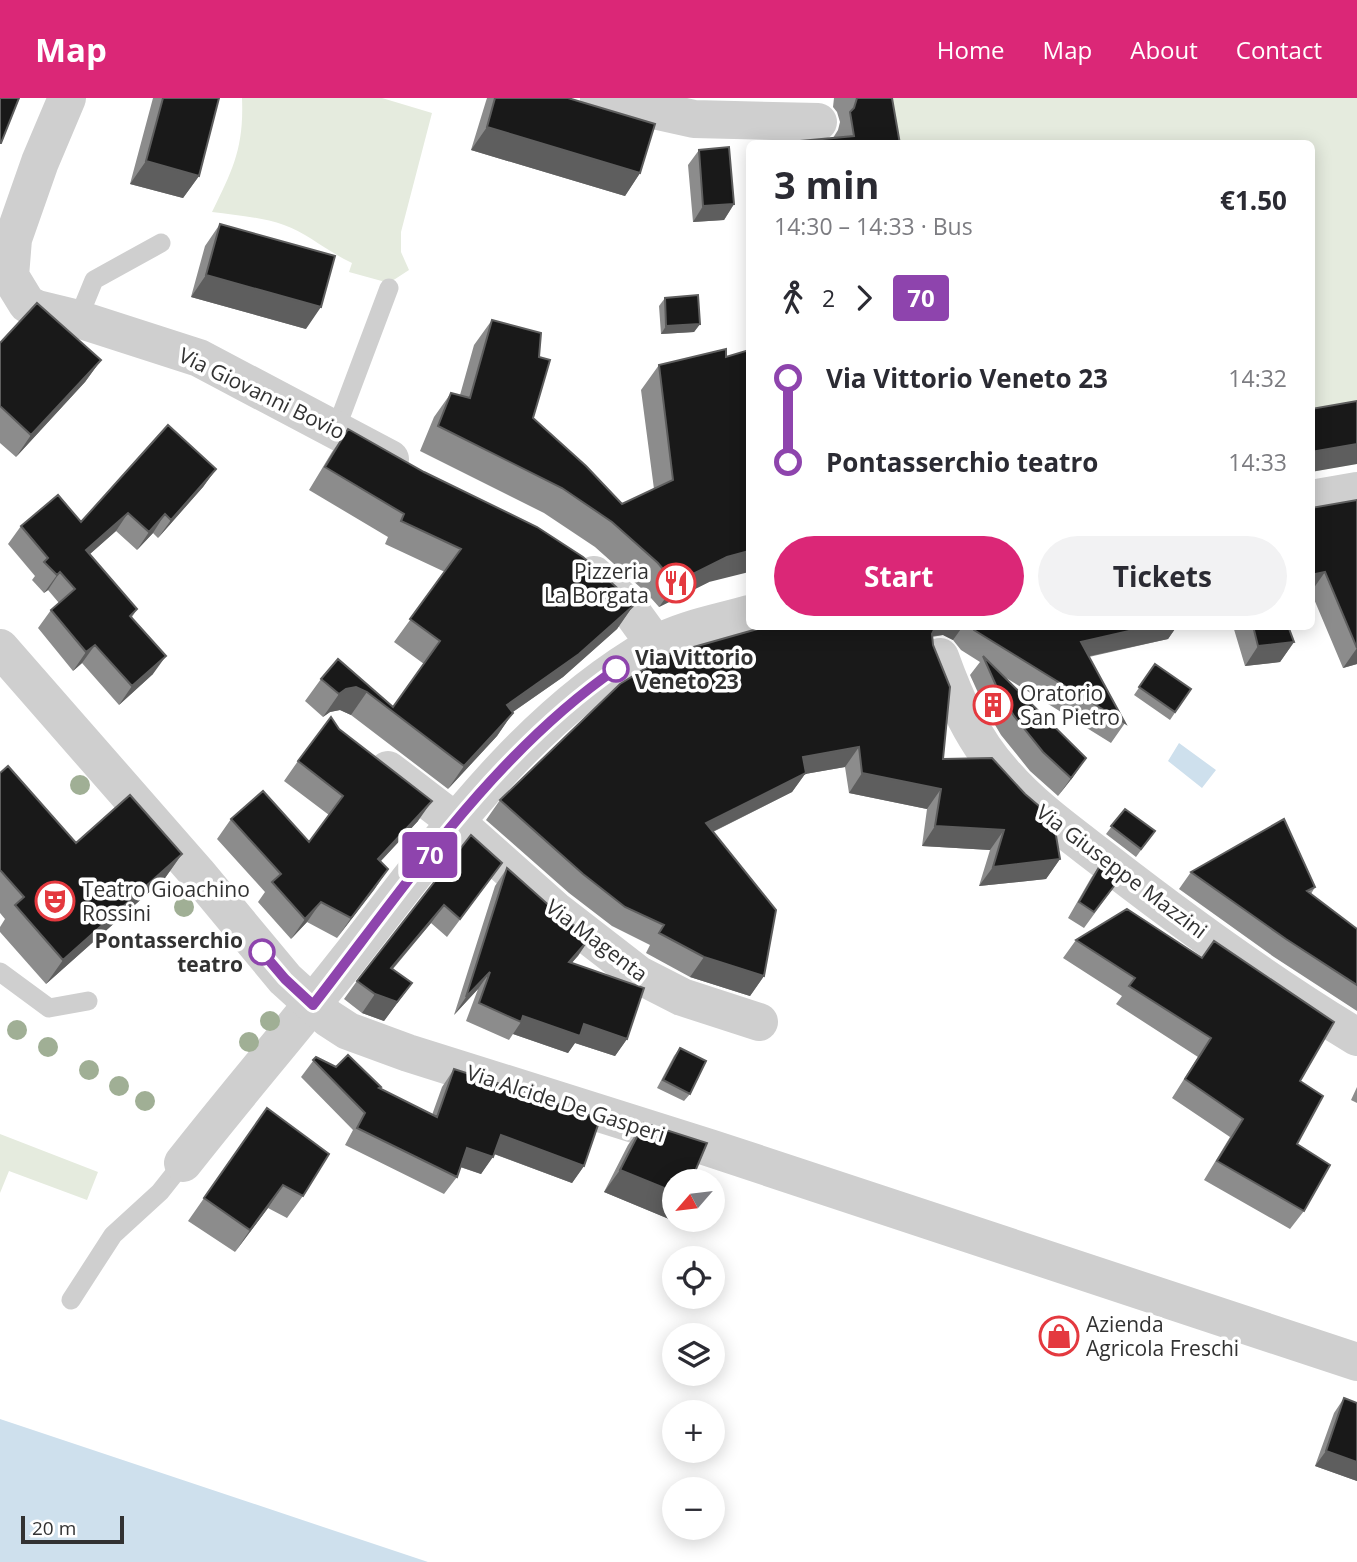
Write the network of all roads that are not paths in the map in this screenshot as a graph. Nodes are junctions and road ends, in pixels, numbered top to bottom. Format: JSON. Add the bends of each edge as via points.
{"nodes":[{"id":1,"x":67,"y":98,"type":"edge"},
{"id":2,"x":599,"y":98,"type":"edge"},
{"id":3,"x":819,"y":121,"type":"edge"},
{"id":4,"x":161,"y":243,"type":"dead end"},
{"id":5,"x":389,"y":288,"type":"dead end"},
{"id":6,"x":78,"y":319,"type":"junction"},
{"id":7,"x":336,"y":429,"type":"junction"},
{"id":8,"x":418,"y":475,"type":"edge"},
{"id":9,"x":1357,"y":491,"type":"edge"},
{"id":10,"x":1315,"y":498,"type":"edge"},
{"id":11,"x":571,"y":556,"type":"edge"},
{"id":12,"x":746,"y":615,"type":"edge"},
{"id":13,"x":655,"y":644,"type":"junction"},
{"id":14,"x":0,"y":648,"type":"edge"},
{"id":15,"x":940,"y":657,"type":"edge"},
{"id":16,"x":359,"y":748,"type":"edge"},
{"id":17,"x":456,"y":822,"type":"junction"},
{"id":18,"x":0,"y":972,"type":"edge"},
{"id":19,"x":88,"y":1000,"type":"dead end"},
{"id":20,"x":313,"y":1005,"type":"junction"},
{"id":21,"x":759,"y":1022,"type":"dead end"},
{"id":22,"x":1357,"y":1037,"type":"edge"},
{"id":23,"x":183,"y":1163,"type":"joint"},
{"id":24,"x":71,"y":1300,"type":"dead end"},
{"id":25,"x":1357,"y":1362,"type":"edge"}],
"edges":[{"from":1,"to":6,"type":"street","name":"Via Giovanni Bovio","via":[[18,220],[10,276],[27,304]]},
{"from":2,"to":3,"type":"street","via":[[694,119]]},
{"from":4,"to":6,"type":"lane","via":[[94,280]]},
{"from":5,"to":7,"type":"lane"},
{"from":6,"to":7,"type":"street","name":"Via Giovanni Bovio","via":[[199,358]]},
{"from":7,"to":8,"type":"street","name":"Via Giovanni Bovio"},
{"from":9,"to":10,"type":"street"},
{"from":11,"to":13,"type":"street","via":[[626,604]]},
{"from":12,"to":13,"type":"street"},
{"from":13,"to":17,"type":"street","via":[[572,702],[516,754]]},
{"from":14,"to":20,"type":"street","name":"Via Alcide De Gasperi","via":[[285,979]]},
{"from":15,"to":22,"type":"street","name":"Via Giuseppe Mazzini","via":[[978,740],[1029,801],[1158,902]]},
{"from":16,"to":17,"type":"street","name":"Via Magenta"},
{"from":17,"to":20,"type":"street"},
{"from":17,"to":21,"type":"street","name":"Via Magenta","via":[[555,910],[639,975],[682,997]]},
{"from":18,"to":19,"type":"lane","via":[[49,1008]]},
{"from":20,"to":23,"type":"street"},
{"from":20,"to":25,"type":"street","name":"Via Alcide De Gasperi","via":[[348,1031],[408,1053]]},
{"from":23,"to":24,"type":"lane","via":[[160,1192],[113,1235]]}]}
